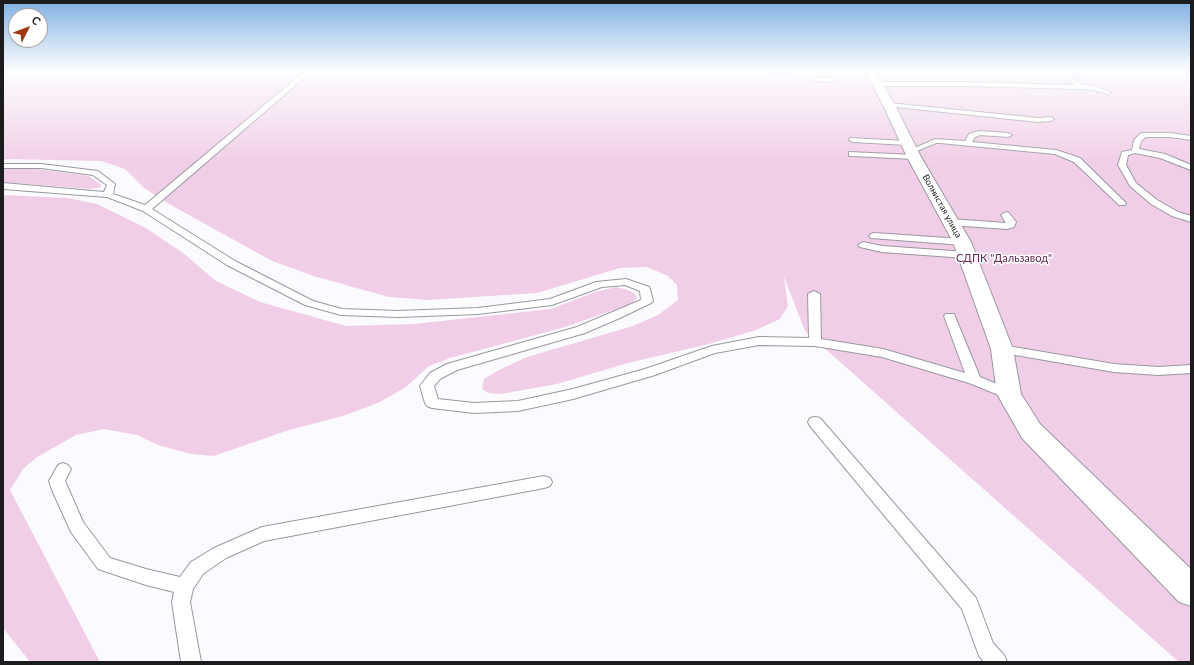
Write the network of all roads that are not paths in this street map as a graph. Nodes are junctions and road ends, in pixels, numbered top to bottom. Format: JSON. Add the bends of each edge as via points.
{"nodes":[{"id":1,"x":272,"y":102,"type":"edge"},
{"id":2,"x":887,"y":102,"type":"edge"},
{"id":3,"x":889,"y":105,"type":"junction"},
{"id":4,"x":1051,"y":119,"type":"dead end"},
{"id":5,"x":1008,"y":136,"type":"dead end"},
{"id":6,"x":1191,"y":138,"type":"edge"},
{"id":7,"x":853,"y":140,"type":"dead end"},
{"id":8,"x":968,"y":143,"type":"junction"},
{"id":9,"x":911,"y":150,"type":"junction"},
{"id":10,"x":1135,"y":151,"type":"junction"},
{"id":11,"x":852,"y":154,"type":"dead end"},
{"id":12,"x":3,"y":166,"type":"edge"},
{"id":13,"x":1191,"y":168,"type":"edge"},
{"id":14,"x":3,"y":186,"type":"edge"},
{"id":15,"x":108,"y":195,"type":"junction"},
{"id":16,"x":1122,"y":203,"type":"dead end"},
{"id":17,"x":146,"y":209,"type":"junction"},
{"id":18,"x":1006,"y":215,"type":"dead end"},
{"id":19,"x":1191,"y":219,"type":"edge"},
{"id":20,"x":950,"y":222,"type":"junction"},
{"id":21,"x":874,"y":236,"type":"dead end"},
{"id":22,"x":863,"y":245,"type":"dead end"},
{"id":23,"x":964,"y":249,"type":"junction"},
{"id":24,"x":814,"y":294,"type":"dead end"},
{"id":25,"x":950,"y":316,"type":"dead end"},
{"id":26,"x":815,"y":342,"type":"junction"},
{"id":27,"x":1002,"y":349,"type":"junction"},
{"id":28,"x":1191,"y":369,"type":"edge"},
{"id":29,"x":974,"y":380,"type":"junction"},
{"id":30,"x":1009,"y":394,"type":"junction"},
{"id":31,"x":814,"y":422,"type":"dead end"},
{"id":32,"x":63,"y":469,"type":"dead end"},
{"id":33,"x":544,"y":482,"type":"dead end"},
{"id":34,"x":184,"y":586,"type":"junction"},
{"id":35,"x":1191,"y":591,"type":"edge"},
{"id":36,"x":191,"y":662,"type":"edge"},
{"id":37,"x":997,"y":662,"type":"edge"}],
"edges":[{"from":1,"to":17,"type":"lane"},
{"from":2,"to":3,"type":"street","name":"Волнистая улица"},
{"from":3,"to":4,"type":"lane","via":[[1038,120]]},
{"from":3,"to":9,"type":"street","name":"Волнистая улица"},
{"from":5,"to":8,"type":"lane","via":[[979,133],[972,136]]},
{"from":6,"to":10,"type":"lane","via":[[1144,135],[1138,140]]},
{"from":7,"to":9,"type":"lane"},
{"from":8,"to":9,"type":"lane","via":[[935,141]]},
{"from":8,"to":16,"type":"lane","via":[[1065,155],[1077,160]]},
{"from":9,"to":11,"type":"lane"},
{"from":9,"to":20,"type":"street","name":"Волнистая улица"},
{"from":10,"to":13,"type":"lane","via":[[1162,156]]},
{"from":10,"to":19,"type":"lane","via":[[1124,154],[1122,165],[1133,184],[1160,206]]},
{"from":12,"to":15,"type":"lane","via":[[42,166],[95,173],[111,184]]},
{"from":14,"to":15,"type":"lane"},
{"from":15,"to":17,"type":"lane"},
{"from":17,"to":26,"type":"lane","via":[[237,267],[309,303],[341,312],[398,314],[478,311],[552,302],[600,284],[626,282],[645,289],[647,301],[618,315],[581,330],[452,367],[435,376],[427,386],[432,403],[474,408],[518,406],[573,394],[650,372],[712,350],[759,341]]},
{"from":18,"to":20,"type":"lane","via":[[1012,222],[1011,225]]},
{"from":20,"to":23,"type":"street","name":"Волнистая улица"},
{"from":21,"to":23,"type":"lane"},
{"from":22,"to":23,"type":"lane","via":[[882,249]]},
{"from":23,"to":27,"type":"street","name":"Волнистая улица"},
{"from":24,"to":26,"type":"lane"},
{"from":25,"to":29,"type":"lane"},
{"from":26,"to":29,"type":"lane","via":[[883,353]]},
{"from":27,"to":28,"type":"lane","via":[[1114,368],[1158,371]]},
{"from":27,"to":30,"type":"street","name":"Волнистая улица"},
{"from":29,"to":30,"type":"lane"},
{"from":30,"to":35,"type":"street","via":[[1031,431]]},
{"from":31,"to":37,"type":"lane","via":[[969,604],[986,649]]},
{"from":32,"to":34,"type":"lane","via":[[57,480],[60,490],[77,527],[104,564]]},
{"from":33,"to":34,"type":"lane","via":[[262,534],[197,568]]},
{"from":34,"to":36,"type":"lane","via":[[181,602]]}]}
